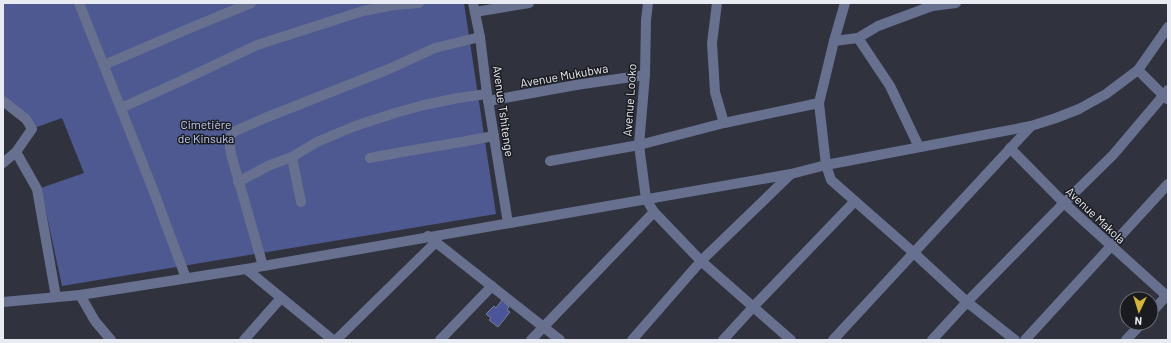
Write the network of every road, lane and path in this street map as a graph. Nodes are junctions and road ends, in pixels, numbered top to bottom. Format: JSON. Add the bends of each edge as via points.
{"nodes":[{"id":1,"x":79,"y":3,"type":"edge"},
{"id":2,"x":252,"y":3,"type":"edge"},
{"id":3,"x":419,"y":3,"type":"edge"},
{"id":4,"x":529,"y":3,"type":"edge"},
{"id":5,"x":648,"y":3,"type":"edge"},
{"id":6,"x":717,"y":3,"type":"edge"},
{"id":7,"x":853,"y":3,"type":"edge"},
{"id":8,"x":956,"y":3,"type":"edge"},
{"id":9,"x":844,"y":6,"type":"edge"},
{"id":10,"x":474,"y":8,"type":"edge"},
{"id":11,"x":1168,"y":28,"type":"edge"},
{"id":12,"x":480,"y":37,"type":"junction"},
{"id":13,"x":858,"y":38,"type":"junction"},
{"id":14,"x":834,"y":41,"type":"junction"},
{"id":15,"x":104,"y":65,"type":"junction"},
{"id":16,"x":1138,"y":70,"type":"junction"},
{"id":17,"x":645,"y":75,"type":"junction"},
{"id":18,"x":1166,"y":95,"type":"edge"},
{"id":19,"x":487,"y":98,"type":"junction"},
{"id":20,"x":3,"y":101,"type":"edge"},
{"id":21,"x":819,"y":103,"type":"junction"},
{"id":22,"x":121,"y":108,"type":"junction"},
{"id":23,"x":724,"y":123,"type":"junction"},
{"id":24,"x":1031,"y":126,"type":"junction"},
{"id":25,"x":494,"y":136,"type":"junction"},
{"id":26,"x":639,"y":145,"type":"junction"},
{"id":27,"x":919,"y":147,"type":"junction"},
{"id":28,"x":1010,"y":148,"type":"junction"},
{"id":29,"x":16,"y":152,"type":"junction"},
{"id":30,"x":292,"y":157,"type":"junction"},
{"id":31,"x":370,"y":158,"type":"dead end"},
{"id":32,"x":550,"y":161,"type":"dead end"},
{"id":33,"x":3,"y":163,"type":"edge"},
{"id":34,"x":826,"y":165,"type":"junction"},
{"id":35,"x":791,"y":174,"type":"junction"},
{"id":36,"x":238,"y":182,"type":"junction"},
{"id":37,"x":1168,"y":184,"type":"edge"},
{"id":38,"x":646,"y":199,"type":"junction"},
{"id":39,"x":301,"y":202,"type":"dead end"},
{"id":40,"x":855,"y":202,"type":"junction"},
{"id":41,"x":1064,"y":203,"type":"junction"},
{"id":42,"x":654,"y":212,"type":"junction"},
{"id":43,"x":508,"y":223,"type":"junction"},
{"id":44,"x":432,"y":239,"type":"junction"},
{"id":45,"x":1112,"y":247,"type":"junction"},
{"id":46,"x":914,"y":252,"type":"junction"},
{"id":47,"x":701,"y":260,"type":"junction"},
{"id":48,"x":263,"y":266,"type":"junction"},
{"id":49,"x":246,"y":269,"type":"junction"},
{"id":50,"x":186,"y":278,"type":"junction"},
{"id":51,"x":492,"y":286,"type":"junction"},
{"id":52,"x":80,"y":295,"type":"junction"},
{"id":53,"x":1168,"y":295,"type":"edge"},
{"id":54,"x":56,"y":297,"type":"junction"},
{"id":55,"x":281,"y":298,"type":"junction"},
{"id":56,"x":3,"y":302,"type":"edge"},
{"id":57,"x":967,"y":302,"type":"junction"},
{"id":58,"x":1159,"y":305,"type":"edge"},
{"id":59,"x":754,"y":306,"type":"junction"},
{"id":60,"x":543,"y":327,"type":"junction"},
{"id":61,"x":1134,"y":331,"type":"edge"},
{"id":62,"x":111,"y":340,"type":"edge"},
{"id":63,"x":244,"y":340,"type":"edge"},
{"id":64,"x":333,"y":340,"type":"edge"},
{"id":65,"x":336,"y":340,"type":"edge"},
{"id":66,"x":440,"y":340,"type":"edge"},
{"id":67,"x":531,"y":340,"type":"edge"},
{"id":68,"x":560,"y":340,"type":"edge"},
{"id":69,"x":632,"y":340,"type":"edge"},
{"id":70,"x":723,"y":340,"type":"edge"},
{"id":71,"x":791,"y":340,"type":"edge"},
{"id":72,"x":833,"y":340,"type":"edge"},
{"id":73,"x":932,"y":340,"type":"edge"},
{"id":74,"x":1015,"y":340,"type":"edge"},
{"id":75,"x":1025,"y":340,"type":"edge"},
{"id":76,"x":1126,"y":340,"type":"edge"}],
"edges":[{"from":1,"to":15,"type":"street"},
{"from":2,"to":15,"type":"street"},
{"from":3,"to":22,"type":"street","via":[[363,11],[257,45]]},
{"from":4,"to":10,"type":"street"},
{"from":5,"to":17,"type":"street","name":"Avenue Looko"},
{"from":6,"to":23,"type":"street","via":[[712,43],[715,92]]},
{"from":7,"to":9,"type":"street"},
{"from":8,"to":13,"type":"street","via":[[932,6],[878,26]]},
{"from":9,"to":14,"type":"street"},
{"from":10,"to":12,"type":"street","name":"Avenue Tshitenge"},
{"from":11,"to":16,"type":"street"},
{"from":12,"to":19,"type":"street","name":"Avenue Tshitenge"},
{"from":12,"to":36,"type":"street","via":[[435,48],[233,132],[228,139]]},
{"from":13,"to":14,"type":"street"},
{"from":13,"to":27,"type":"street","via":[[890,86]]},
{"from":14,"to":21,"type":"street"},
{"from":15,"to":22,"type":"street"},
{"from":16,"to":18,"type":"street"},
{"from":16,"to":24,"type":"street","via":[[1106,94],[1079,109]]},
{"from":17,"to":19,"type":"street","name":"Avenue Mukubwa"},
{"from":17,"to":26,"type":"street","name":"Avenue Looko"},
{"from":18,"to":41,"type":"street","via":[[1113,155]]},
{"from":19,"to":25,"type":"street","name":"Avenue Tshitenge"},
{"from":19,"to":30,"type":"street","name":"Avenue Mukubwa","via":[[458,98],[395,113],[317,142]]},
{"from":20,"to":29,"type":"street","via":[[26,120],[32,129]]},
{"from":21,"to":23,"type":"street"},
{"from":21,"to":34,"type":"street"},
{"from":22,"to":50,"type":"street"},
{"from":23,"to":26,"type":"street"},
{"from":24,"to":27,"type":"street"},
{"from":24,"to":28,"type":"street"},
{"from":25,"to":31,"type":"street"},
{"from":25,"to":43,"type":"street","name":"Avenue Tshitenge"},
{"from":26,"to":32,"type":"street"},
{"from":26,"to":38,"type":"street","name":"Avenue Looko"},
{"from":27,"to":34,"type":"street"},
{"from":28,"to":41,"type":"street","name":"Avenue Makola"},
{"from":28,"to":46,"type":"street"},
{"from":29,"to":33,"type":"street"},
{"from":29,"to":54,"type":"street","via":[[36,189]]},
{"from":30,"to":36,"type":"street","name":"Avenue Mukubwa"},
{"from":30,"to":39,"type":"street"},
{"from":34,"to":35,"type":"street"},
{"from":34,"to":40,"type":"street","via":[[831,180]]},
{"from":35,"to":38,"type":"street"},
{"from":35,"to":47,"type":"street"},
{"from":36,"to":48,"type":"street"},
{"from":37,"to":45,"type":"street"},
{"from":38,"to":42,"type":"street"},
{"from":38,"to":43,"type":"street"},
{"from":40,"to":46,"type":"street"},
{"from":40,"to":59,"type":"street"},
{"from":41,"to":45,"type":"street","name":"Avenue Makola"},
{"from":41,"to":57,"type":"street"},
{"from":42,"to":47,"type":"street"},
{"from":42,"to":60,"type":"street"},
{"from":43,"to":44,"type":"street"},
{"from":44,"to":48,"type":"street"},
{"from":44,"to":51,"type":"street"},
{"from":44,"to":65,"type":"street"},
{"from":45,"to":53,"type":"street","name":"Avenue Makola"},
{"from":45,"to":75,"type":"street"},
{"from":46,"to":57,"type":"street"},
{"from":46,"to":72,"type":"street"},
{"from":47,"to":59,"type":"street"},
{"from":47,"to":69,"type":"street"},
{"from":48,"to":49,"type":"street"},
{"from":49,"to":50,"type":"street"},
{"from":49,"to":55,"type":"street"},
{"from":50,"to":52,"type":"street"},
{"from":51,"to":60,"type":"street"},
{"from":51,"to":66,"type":"street"},
{"from":52,"to":54,"type":"street"},
{"from":52,"to":62,"type":"street","via":[[95,322]]},
{"from":53,"to":58,"type":"street"},
{"from":54,"to":56,"type":"street"},
{"from":55,"to":63,"type":"street"},
{"from":55,"to":64,"type":"street"},
{"from":57,"to":73,"type":"street"},
{"from":57,"to":74,"type":"street"},
{"from":59,"to":70,"type":"street"},
{"from":59,"to":71,"type":"street"},
{"from":60,"to":67,"type":"street"},
{"from":60,"to":68,"type":"street"},
{"from":61,"to":76,"type":"street"}]}
